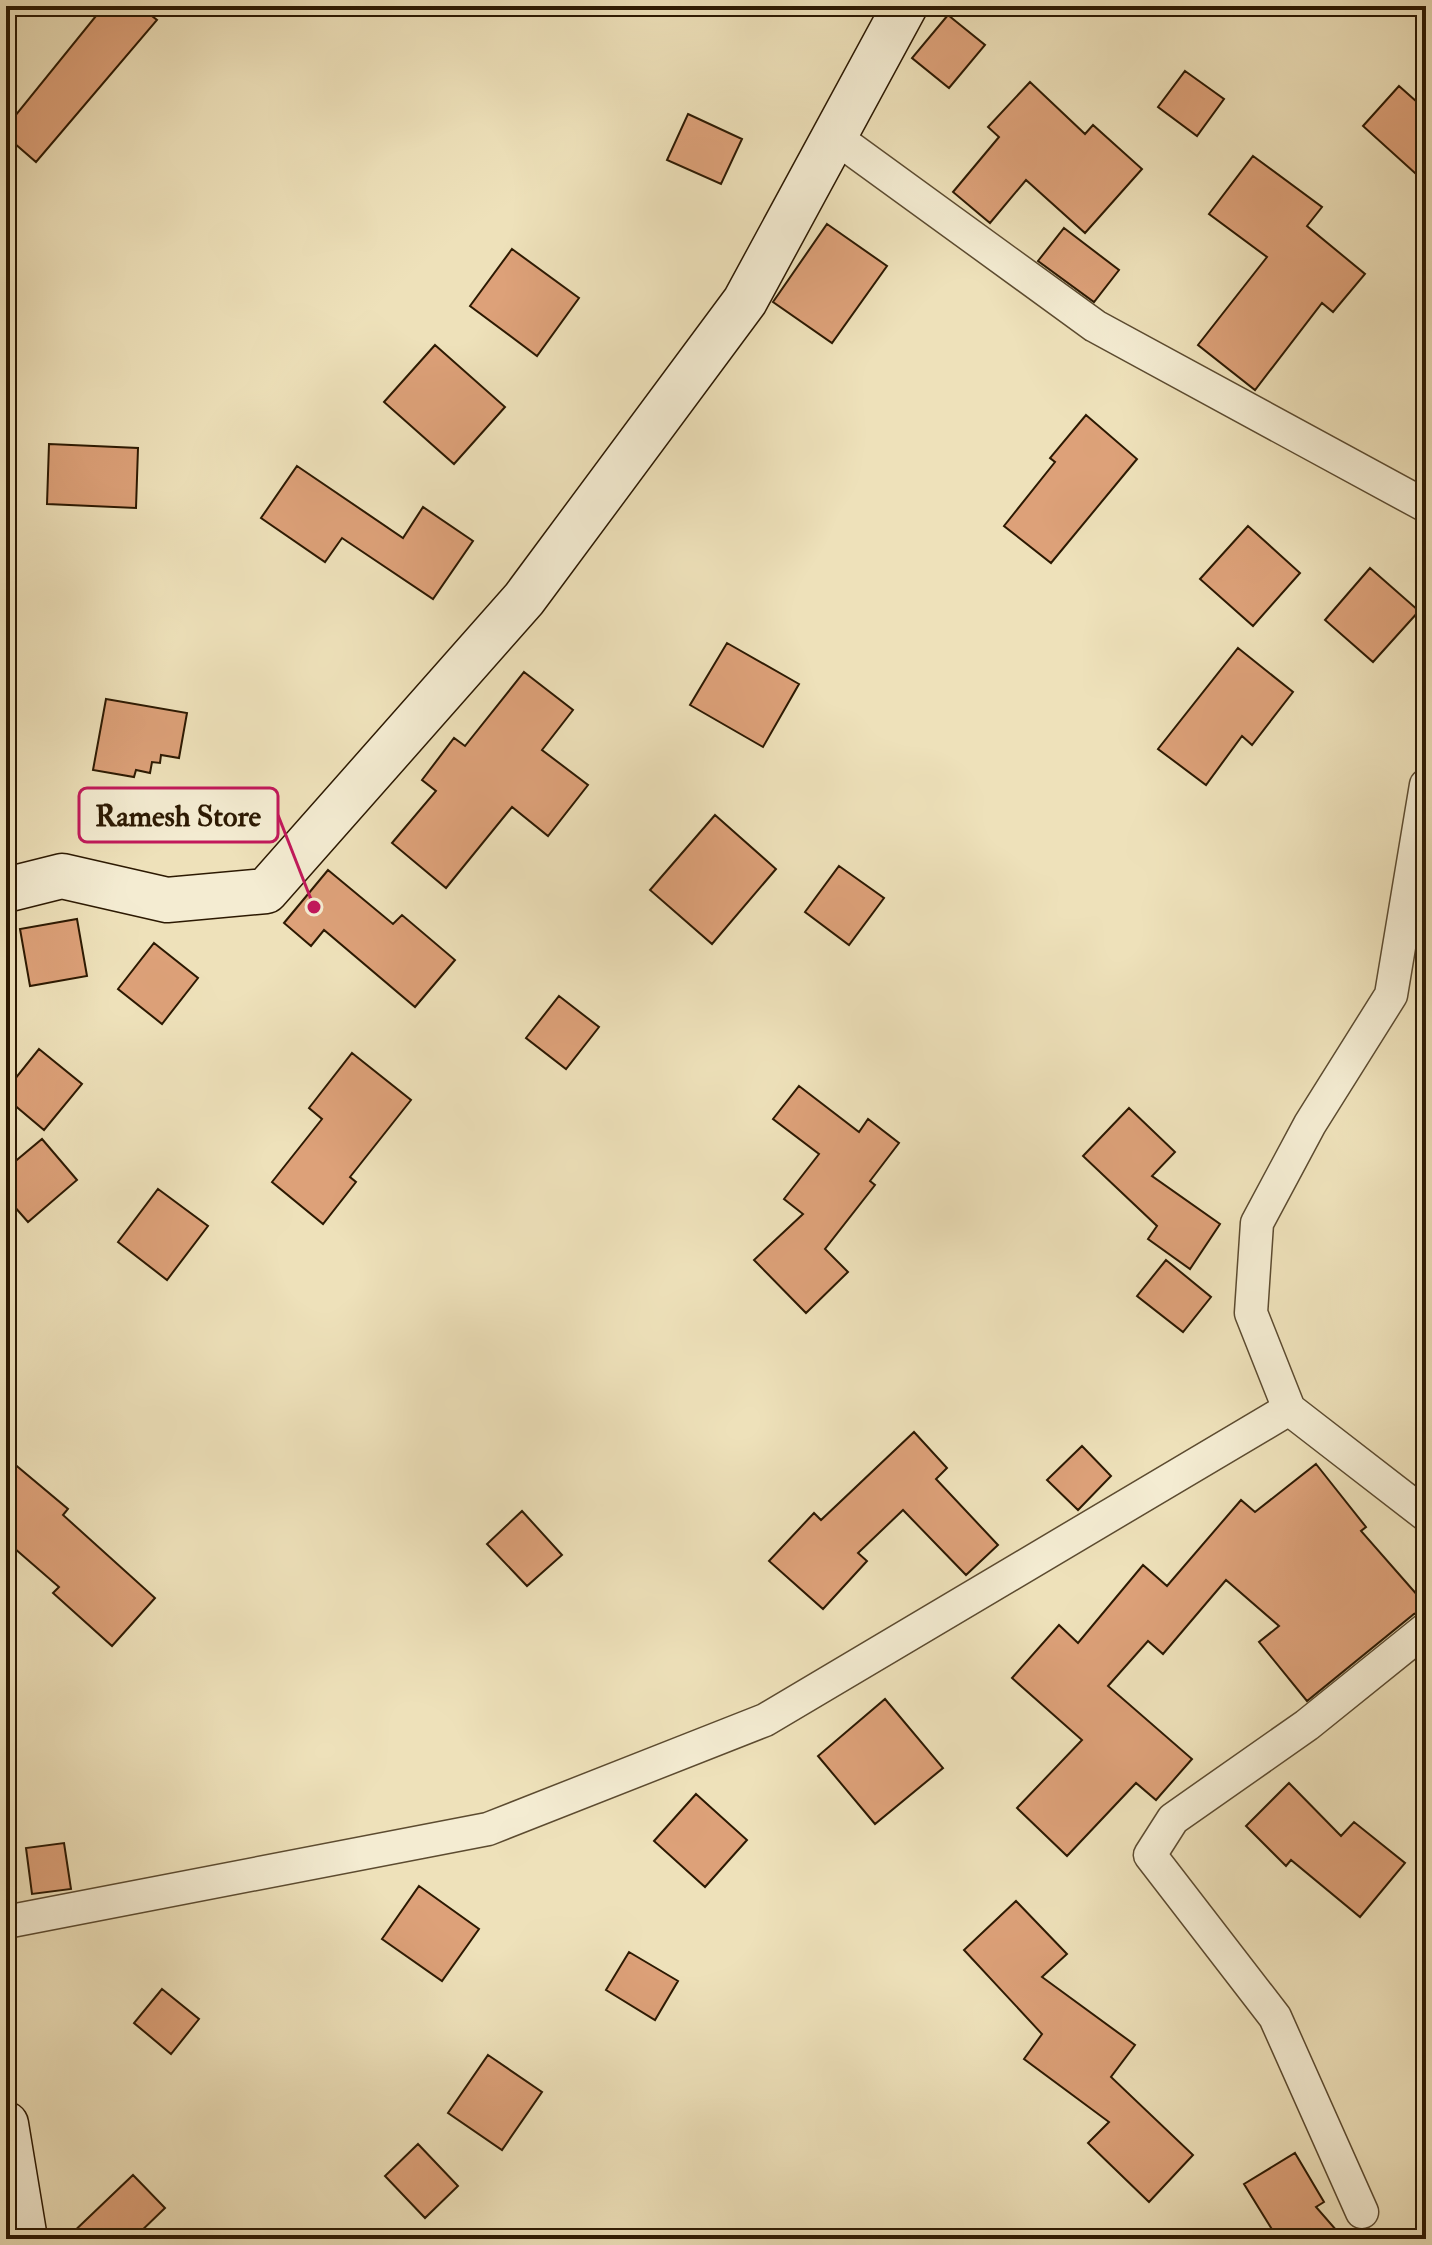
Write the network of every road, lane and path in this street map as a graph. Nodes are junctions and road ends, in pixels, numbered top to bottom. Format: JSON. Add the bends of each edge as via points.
{"nodes":[{"id":1,"x":905,"y":6,"type":"edge"},
{"id":2,"x":835,"y":137,"type":"junction"},
{"id":3,"x":1426,"y":506,"type":"edge"},
{"id":4,"x":1426,"y":785,"type":"edge"},
{"id":5,"x":6,"y":890,"type":"edge"},
{"id":6,"x":1289,"y":1409,"type":"junction"},
{"id":7,"x":1426,"y":1515,"type":"edge"},
{"id":8,"x":1426,"y":1629,"type":"edge"},
{"id":9,"x":6,"y":1922,"type":"edge"},
{"id":10,"x":6,"y":2124,"type":"edge"},
{"id":11,"x":1362,"y":2212,"type":"dead end"},
{"id":12,"x":25,"y":2239,"type":"edge"}],
"edges":[{"from":1,"to":2,"type":"main road"},
{"from":2,"to":3,"type":"street","via":[[1095,326]]},
{"from":2,"to":5,"type":"main road","via":[[745,301],[524,599],[266,891],[167,900],[62,876]]},
{"from":4,"to":6,"type":"street","via":[[1391,995],[1310,1124],[1257,1223],[1251,1313]]},
{"from":6,"to":7,"type":"street"},
{"from":6,"to":9,"type":"street","via":[[765,1720],[488,1829]]},
{"from":8,"to":11,"type":"street","via":[[1307,1725],[1173,1819],[1150,1855],[1275,2017]]},
{"from":10,"to":12,"type":"main road"}]}
